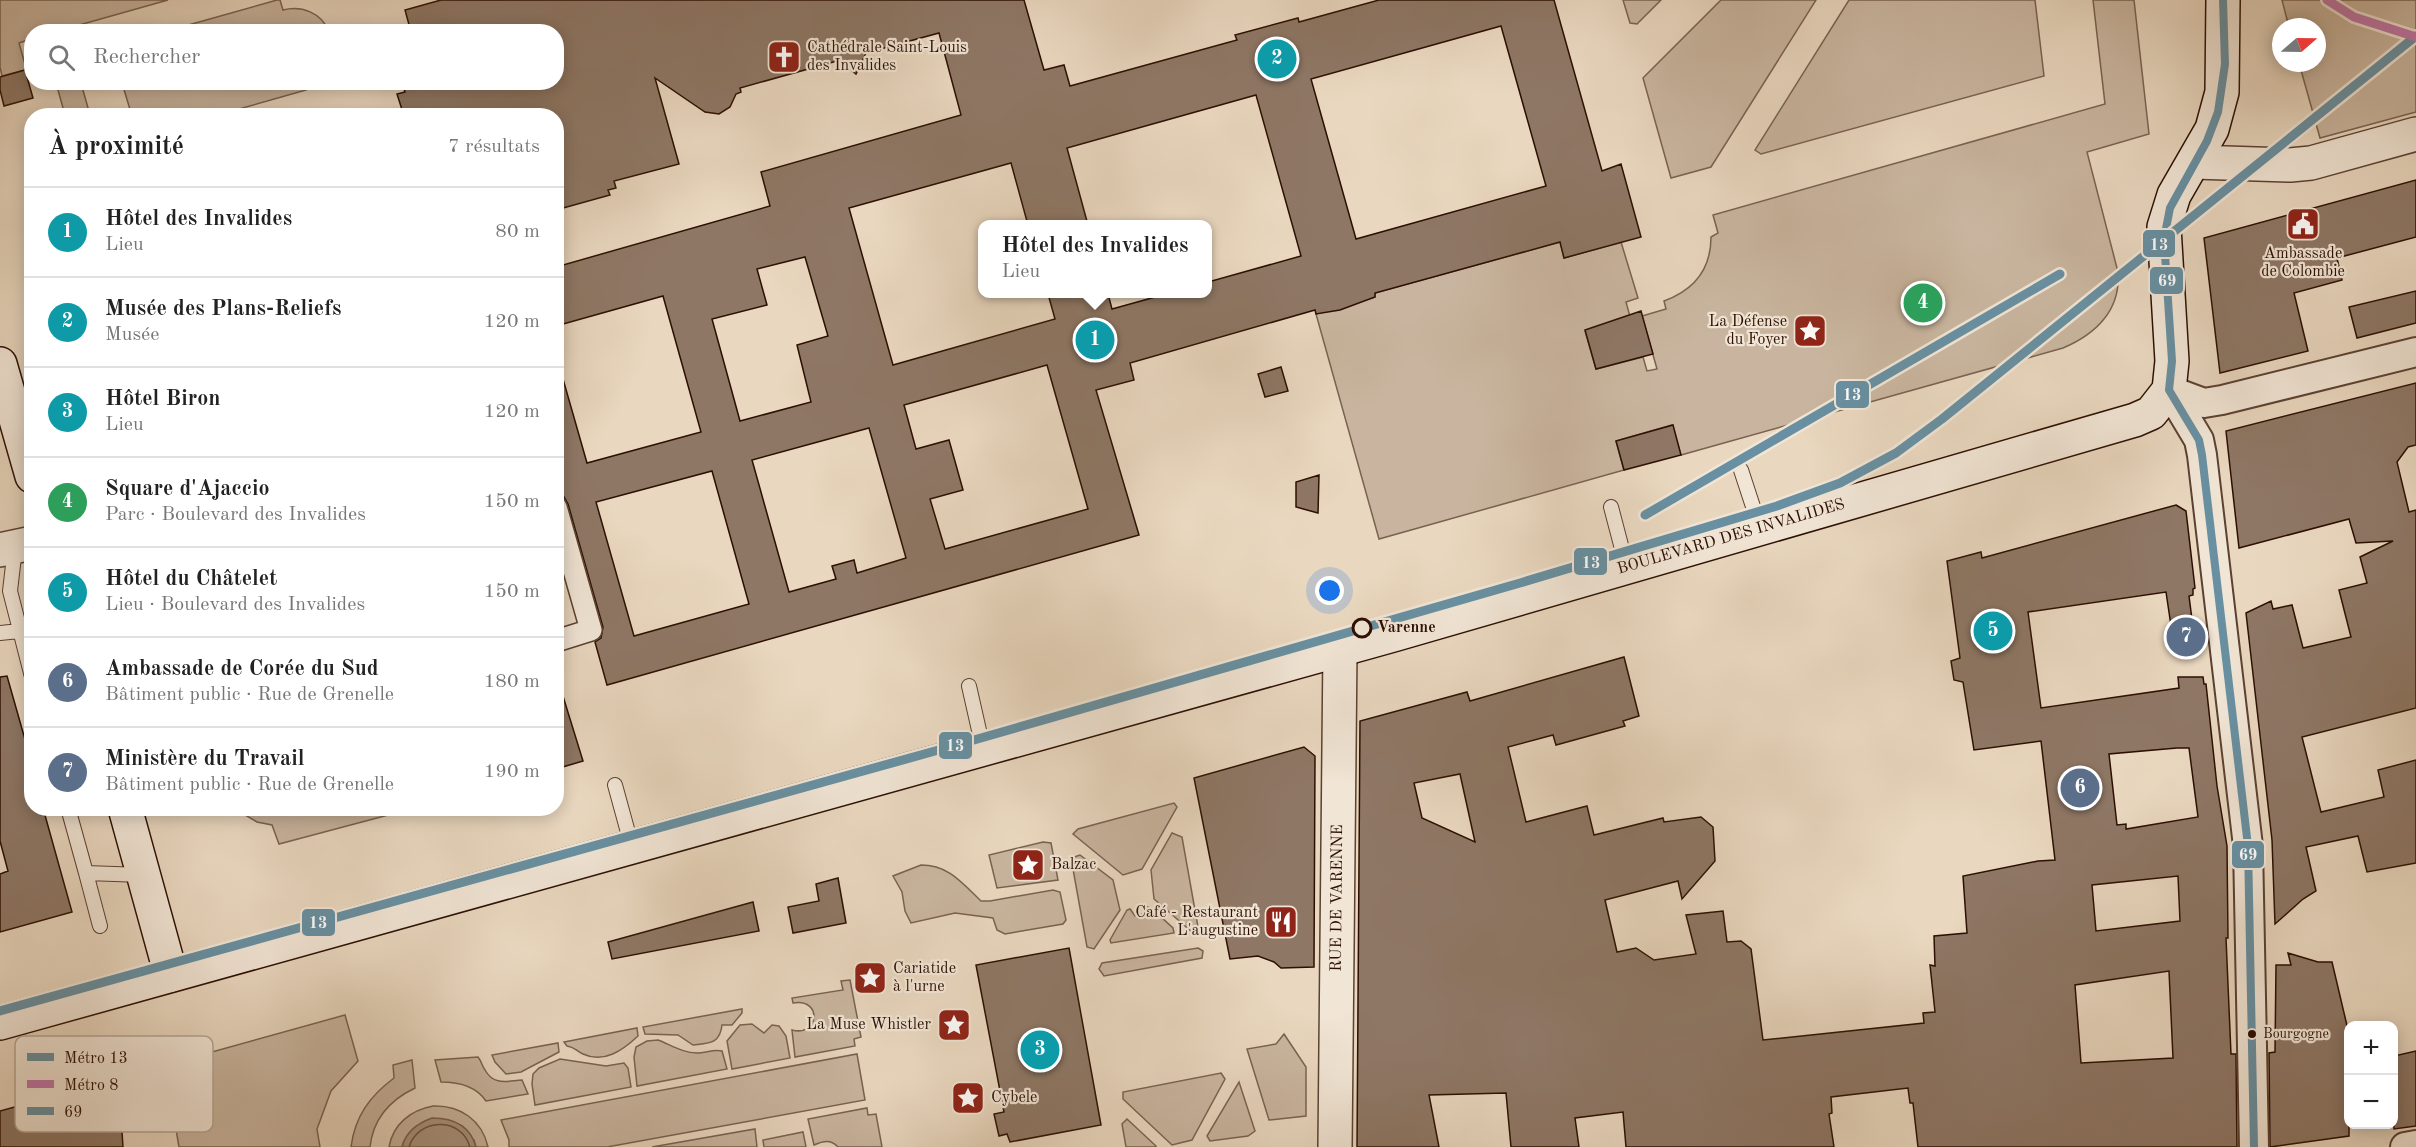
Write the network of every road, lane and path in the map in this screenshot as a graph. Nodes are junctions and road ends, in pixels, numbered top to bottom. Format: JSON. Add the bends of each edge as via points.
{"nodes":[{"id":1,"x":2223,"y":0,"type":"edge"},
{"id":2,"x":2416,"y":134,"type":"edge"},
{"id":3,"x":2194,"y":162,"type":"junction"},
{"id":4,"x":2416,"y":352,"type":"edge"},
{"id":5,"x":0,"y":364,"type":"edge"},
{"id":6,"x":2169,"y":390,"type":"junction"},
{"id":7,"x":24,"y":448,"type":"edge"},
{"id":8,"x":1741,"y":470,"type":"dead end"},
{"id":9,"x":1611,"y":507,"type":"dead end"},
{"id":10,"x":1760,"y":530,"type":"junction"},
{"id":11,"x":564,"y":535,"type":"edge"},
{"id":12,"x":16,"y":547,"type":"edge"},
{"id":13,"x":1626,"y":568,"type":"junction"},
{"id":14,"x":19,"y":631,"type":"junction"},
{"id":15,"x":0,"y":633,"type":"edge"},
{"id":16,"x":564,"y":638,"type":"edge"},
{"id":17,"x":24,"y":649,"type":"edge"},
{"id":18,"x":1340,"y":649,"type":"junction"},
{"id":19,"x":969,"y":686,"type":"dead end"},
{"id":20,"x":983,"y":748,"type":"junction"},
{"id":21,"x":615,"y":785,"type":"dead end"},
{"id":22,"x":70,"y":816,"type":"edge"},
{"id":23,"x":127,"y":816,"type":"edge"},
{"id":24,"x":632,"y":847,"type":"junction"},
{"id":25,"x":86,"y":873,"type":"junction"},
{"id":26,"x":144,"y":875,"type":"junction"},
{"id":27,"x":100,"y":926,"type":"dead end"},
{"id":28,"x":171,"y":975,"type":"junction"},
{"id":29,"x":0,"y":1023,"type":"edge"},
{"id":30,"x":2416,"y":1145,"type":"edge"},
{"id":31,"x":1335,"y":1147,"type":"edge"},
{"id":32,"x":2254,"y":1147,"type":"edge"},
{"id":33,"x":2404,"y":1147,"type":"edge"}],
"edges":[{"from":1,"to":3,"type":"main road","via":[[2222,92],[2212,129]]},
{"from":2,"to":3,"type":"main road","via":[[2311,163]]},
{"from":3,"to":6,"type":"main road","via":[[2171,201],[2164,227],[2172,361]]},
{"from":4,"to":6,"type":"street","via":[[2204,403]]},
{"from":5,"to":7,"type":"main road"},
{"from":6,"to":10,"type":"main road","name":"BOULEVARD DES INVALIDES","via":[[2151,413],[2135,420]]},
{"from":6,"to":32,"type":"street","via":[[2199,440],[2202,455],[2248,846]]},
{"from":8,"to":10,"type":"lane"},
{"from":9,"to":13,"type":"lane"},
{"from":10,"to":13,"type":"main road","name":"BOULEVARD DES INVALIDES"},
{"from":11,"to":16,"type":"street","via":[[591,630]]},
{"from":12,"to":14,"type":"lane","via":[[10,591]]},
{"from":13,"to":18,"type":"main road","name":"BOULEVARD DES INVALIDES"},
{"from":14,"to":15,"type":"lane"},
{"from":14,"to":17,"type":"lane"},
{"from":18,"to":20,"type":"main road","name":"BOULEVARD DES INVALIDES"},
{"from":18,"to":31,"type":"main road","name":"RUE DE VARENNE"},
{"from":19,"to":20,"type":"lane"},
{"from":20,"to":24,"type":"main road","name":"BOULEVARD DES INVALIDES"},
{"from":21,"to":24,"type":"lane"},
{"from":22,"to":25,"type":"lane"},
{"from":23,"to":26,"type":"main road"},
{"from":24,"to":28,"type":"main road","name":"BOULEVARD DES INVALIDES"},
{"from":25,"to":26,"type":"lane"},
{"from":25,"to":27,"type":"lane"},
{"from":26,"to":28,"type":"main road"},
{"from":28,"to":29,"type":"main road","name":"BOULEVARD DES INVALIDES"},
{"from":30,"to":33,"type":"street"}]}
